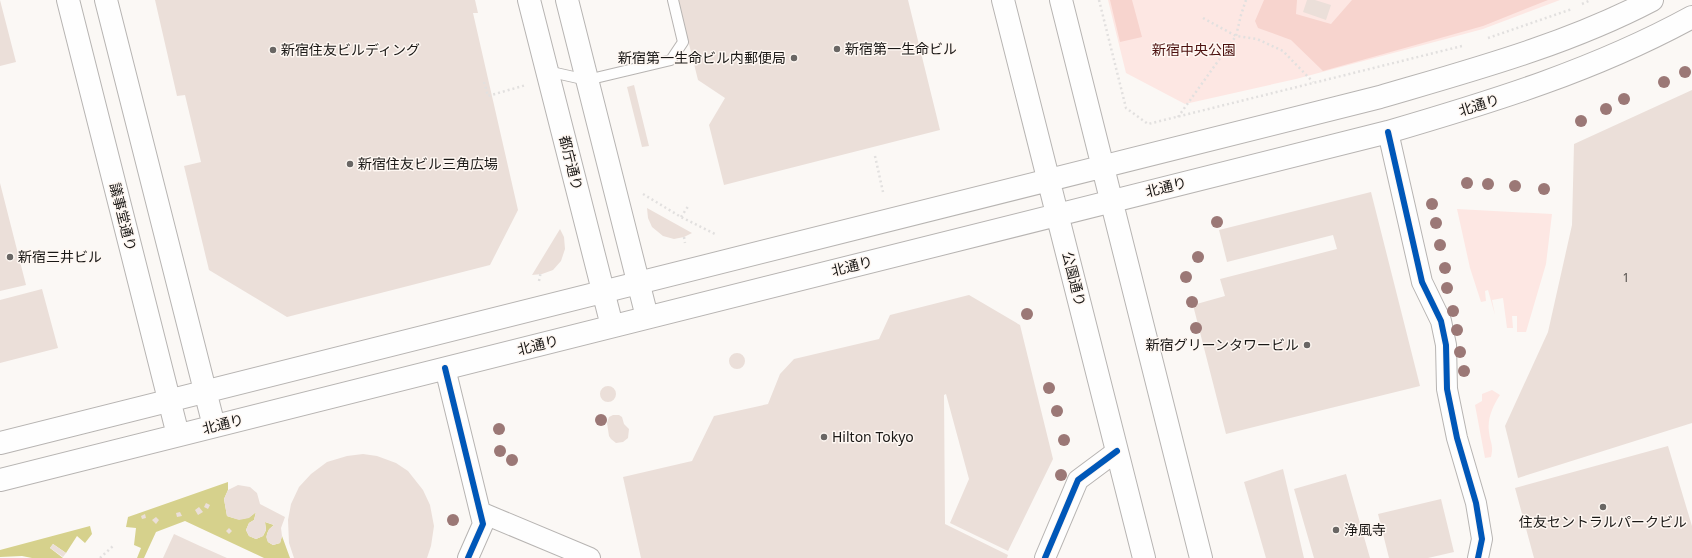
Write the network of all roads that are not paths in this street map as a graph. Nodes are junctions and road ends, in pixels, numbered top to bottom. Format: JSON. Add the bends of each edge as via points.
{"nodes":[{"id":1,"x":68,"y":0,"type":"edge"},
{"id":2,"x":106,"y":0,"type":"edge"},
{"id":3,"x":529,"y":0,"type":"edge"},
{"id":4,"x":567,"y":0,"type":"edge"},
{"id":5,"x":673,"y":0,"type":"edge"},
{"id":6,"x":1003,"y":0,"type":"edge"},
{"id":7,"x":1061,"y":0,"type":"edge"},
{"id":8,"x":1652,"y":0,"type":"edge"},
{"id":9,"x":1692,"y":17,"type":"edge"},
{"id":10,"x":547,"y":71,"type":"junction"},
{"id":11,"x":587,"y":80,"type":"junction"},
{"id":12,"x":1388,"y":132,"type":"junction"},
{"id":13,"x":1102,"y":166,"type":"junction"},
{"id":14,"x":1048,"y":180,"type":"junction"},
{"id":15,"x":1112,"y":201,"type":"junction"},
{"id":16,"x":1057,"y":215,"type":"junction"},
{"id":17,"x":638,"y":283,"type":"junction"},
{"id":18,"x":603,"y":291,"type":"junction"},
{"id":19,"x":647,"y":317,"type":"junction"},
{"id":20,"x":612,"y":326,"type":"junction"},
{"id":21,"x":445,"y":368,"type":"junction"},
{"id":22,"x":205,"y":391,"type":"junction"},
{"id":23,"x":170,"y":401,"type":"junction"},
{"id":24,"x":214,"y":426,"type":"junction"},
{"id":25,"x":178,"y":435,"type":"junction"},
{"id":26,"x":0,"y":443,"type":"edge"},
{"id":27,"x":1117,"y":451,"type":"junction"},
{"id":28,"x":0,"y":480,"type":"edge"},
{"id":29,"x":480,"y":512,"type":"junction"},
{"id":30,"x":468,"y":558,"type":"edge"},
{"id":31,"x":590,"y":558,"type":"edge"},
{"id":32,"x":1045,"y":558,"type":"edge"},
{"id":33,"x":1144,"y":558,"type":"edge"},
{"id":34,"x":1202,"y":558,"type":"edge"},
{"id":35,"x":1478,"y":558,"type":"edge"}],
"edges":[{"from":1,"to":23,"type":"main road","name":"議事堂通り"},
{"from":2,"to":22,"type":"main road"},
{"from":3,"to":10,"type":"main road","name":"都庁通り"},
{"from":4,"to":11,"type":"main road"},
{"from":5,"to":11,"type":"lane","via":[[683,42],[671,60]]},
{"from":6,"to":14,"type":"main road","name":"公園通り"},
{"from":7,"to":13,"type":"main road"},
{"from":8,"to":13,"type":"main road","via":[[1559,41],[1480,68],[1380,97]]},
{"from":9,"to":12,"type":"main road","name":"北通り","via":[[1662,34],[1570,74],[1491,102]]},
{"from":10,"to":11,"type":"lane"},
{"from":10,"to":18,"type":"main road","name":"都庁通り"},
{"from":11,"to":17,"type":"main road"},
{"from":12,"to":15,"type":"main road","name":"北通り"},
{"from":12,"to":35,"type":"street","via":[[1422,282],[1441,321],[1446,345],[1447,389],[1457,438],[1476,503],[1482,540]]},
{"from":13,"to":14,"type":"main road"},
{"from":13,"to":15,"type":"main road"},
{"from":14,"to":16,"type":"main road","name":"公園通り"},
{"from":14,"to":17,"type":"main road"},
{"from":15,"to":16,"type":"main road","name":"北通り"},
{"from":15,"to":34,"type":"main road"},
{"from":16,"to":19,"type":"main road","name":"北通り"},
{"from":16,"to":27,"type":"main road","name":"公園通り"},
{"from":17,"to":18,"type":"main road"},
{"from":17,"to":19,"type":"main road"},
{"from":18,"to":20,"type":"main road","name":"都庁通り"},
{"from":18,"to":22,"type":"main road"},
{"from":19,"to":20,"type":"main road","name":"北通り"},
{"from":20,"to":21,"type":"main road","name":"北通り"},
{"from":21,"to":24,"type":"main road","name":"北通り"},
{"from":21,"to":29,"type":"street"},
{"from":22,"to":23,"type":"main road"},
{"from":22,"to":24,"type":"main road"},
{"from":23,"to":25,"type":"main road","name":"議事堂通り"},
{"from":23,"to":26,"type":"main road"},
{"from":24,"to":25,"type":"main road","name":"北通り"},
{"from":25,"to":28,"type":"main road","name":"北通り"},
{"from":27,"to":32,"type":"street","via":[[1078,480]]},
{"from":27,"to":33,"type":"main road","name":"公園通り"},
{"from":29,"to":30,"type":"street","via":[[483,524]]},
{"from":29,"to":31,"type":"street"}]}
